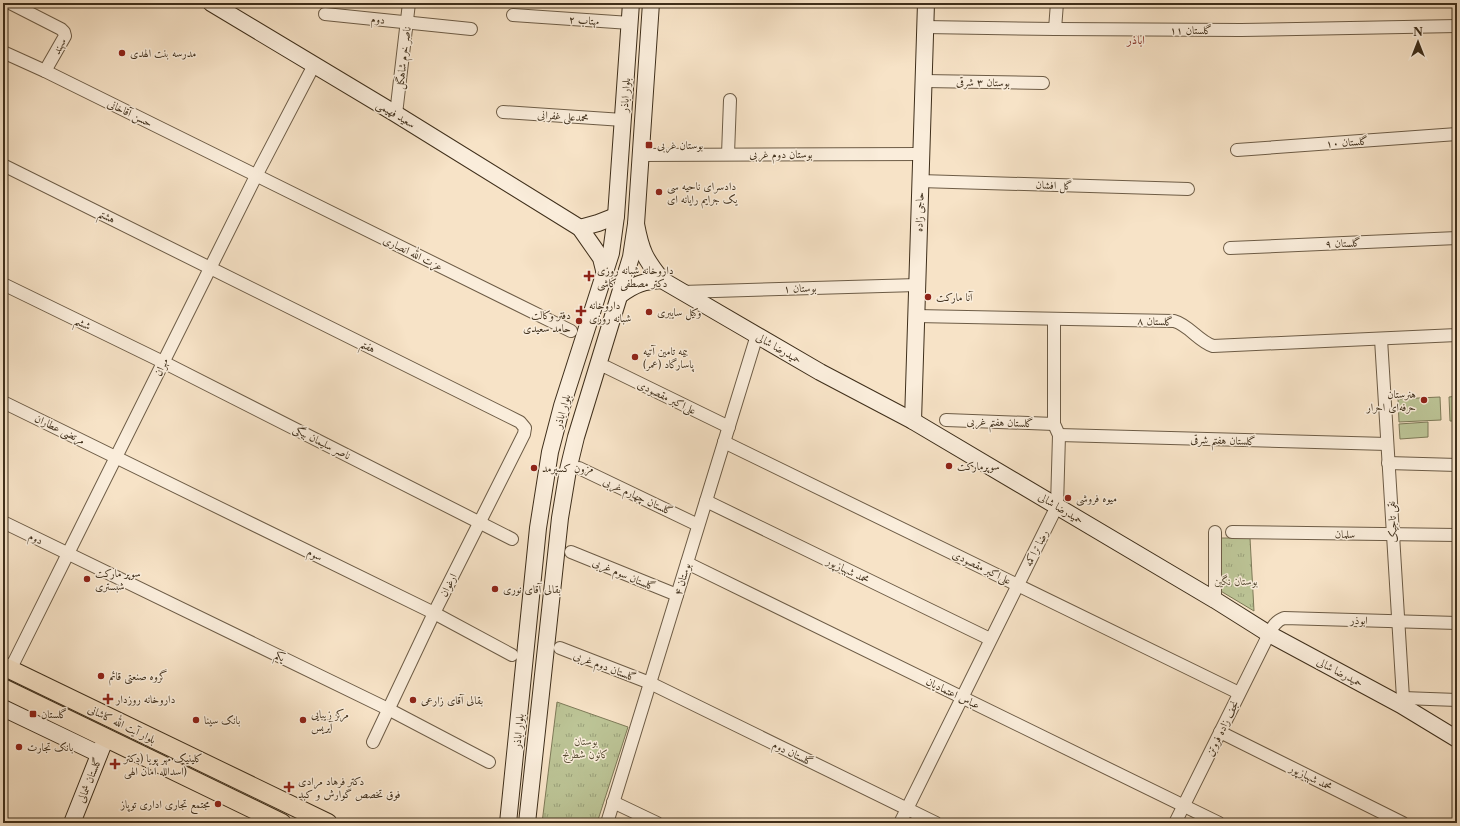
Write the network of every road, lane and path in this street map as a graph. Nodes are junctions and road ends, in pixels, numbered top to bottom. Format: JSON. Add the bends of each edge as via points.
{"nodes":[{"id":1,"x":10,"y":3,"type":"edge"},
{"id":2,"x":212,"y":3,"type":"edge"},
{"id":3,"x":409,"y":3,"type":"edge"},
{"id":4,"x":631,"y":3,"type":"edge"},
{"id":5,"x":651,"y":3,"type":"edge"},
{"id":6,"x":926,"y":3,"type":"edge"},
{"id":7,"x":1057,"y":3,"type":"edge"},
{"id":8,"x":325,"y":14,"type":"dead end"},
{"id":9,"x":514,"y":15,"type":"dead end"},
{"id":10,"x":407,"y":23,"type":"junction"},
{"id":11,"x":630,"y":23,"type":"junction"},
{"id":12,"x":1457,"y":26,"type":"edge"},
{"id":13,"x":925,"y":27,"type":"junction"},
{"id":14,"x":471,"y":29,"type":"dead end"},
{"id":15,"x":1055,"y":29,"type":"junction"},
{"id":16,"x":3,"y":52,"type":"edge"},
{"id":17,"x":314,"y":65,"type":"junction"},
{"id":18,"x":45,"y":71,"type":"junction"},
{"id":19,"x":924,"y":81,"type":"junction"},
{"id":20,"x":1043,"y":84,"type":"dead end"},
{"id":21,"x":730,"y":100,"type":"dead end"},
{"id":22,"x":503,"y":112,"type":"dead end"},
{"id":23,"x":396,"y":114,"type":"junction"},
{"id":24,"x":623,"y":120,"type":"junction"},
{"id":25,"x":1457,"y":134,"type":"edge"},
{"id":26,"x":1237,"y":150,"type":"dead end"},
{"id":27,"x":728,"y":154,"type":"junction"},
{"id":28,"x":921,"y":154,"type":"junction"},
{"id":29,"x":641,"y":155,"type":"junction"},
{"id":30,"x":3,"y":165,"type":"edge"},
{"id":31,"x":256,"y":176,"type":"junction"},
{"id":32,"x":920,"y":181,"type":"junction"},
{"id":33,"x":1188,"y":189,"type":"dead end"},
{"id":34,"x":616,"y":216,"type":"junction"},
{"id":35,"x":636,"y":224,"type":"junction"},
{"id":36,"x":580,"y":228,"type":"junction"},
{"id":37,"x":1457,"y":238,"type":"edge"},
{"id":38,"x":1230,"y":248,"type":"dead end"},
{"id":39,"x":210,"y":267,"type":"junction"},
{"id":40,"x":605,"y":274,"type":"junction"},
{"id":41,"x":662,"y":280,"type":"junction"},
{"id":42,"x":3,"y":284,"type":"edge"},
{"id":43,"x":917,"y":285,"type":"junction"},
{"id":44,"x":682,"y":292,"type":"junction"},
{"id":45,"x":620,"y":294,"type":"junction"},
{"id":46,"x":916,"y":316,"type":"junction"},
{"id":47,"x":1054,"y":319,"type":"junction"},
{"id":48,"x":571,"y":331,"type":"dead end"},
{"id":49,"x":757,"y":335,"type":"junction"},
{"id":50,"x":1457,"y":335,"type":"edge"},
{"id":51,"x":1381,"y":339,"type":"junction"},
{"id":52,"x":163,"y":362,"type":"junction"},
{"id":53,"x":606,"y":367,"type":"dead end"},
{"id":54,"x":3,"y":402,"type":"edge"},
{"id":55,"x":946,"y":420,"type":"dead end"},
{"id":56,"x":913,"y":421,"type":"junction"},
{"id":57,"x":1054,"y":424,"type":"junction"},
{"id":58,"x":729,"y":427,"type":"junction"},
{"id":59,"x":525,"y":428,"type":"joint"},
{"id":60,"x":1059,"y":435,"type":"junction"},
{"id":61,"x":724,"y":442,"type":"junction"},
{"id":62,"x":1387,"y":444,"type":"junction"},
{"id":63,"x":117,"y":457,"type":"junction"},
{"id":64,"x":1388,"y":463,"type":"junction"},
{"id":65,"x":1457,"y":465,"type":"edge"},
{"id":66,"x":579,"y":468,"type":"dead end"},
{"id":67,"x":706,"y":501,"type":"junction"},
{"id":68,"x":1057,"y":506,"type":"junction"},
{"id":69,"x":3,"y":522,"type":"edge"},
{"id":70,"x":480,"y":522,"type":"junction"},
{"id":71,"x":698,"y":525,"type":"junction"},
{"id":72,"x":1215,"y":532,"type":"dead end"},
{"id":73,"x":1232,"y":532,"type":"dead end"},
{"id":74,"x":1394,"y":535,"type":"junction"},
{"id":75,"x":1457,"y":535,"type":"edge"},
{"id":76,"x":512,"y":539,"type":"dead end"},
{"id":77,"x":571,"y":552,"type":"dead end"},
{"id":78,"x":69,"y":554,"type":"junction"},
{"id":79,"x":687,"y":563,"type":"junction"},
{"id":80,"x":1018,"y":585,"type":"junction"},
{"id":81,"x":676,"y":596,"type":"junction"},
{"id":82,"x":1215,"y":600,"type":"junction"},
{"id":83,"x":434,"y":613,"type":"junction"},
{"id":84,"x":1398,"y":621,"type":"junction"},
{"id":85,"x":1457,"y":623,"type":"edge"},
{"id":86,"x":1269,"y":634,"type":"junction"},
{"id":87,"x":990,"y":639,"type":"junction"},
{"id":88,"x":560,"y":648,"type":"dead end"},
{"id":89,"x":512,"y":655,"type":"dead end"},
{"id":90,"x":7,"y":668,"type":"edge"},
{"id":91,"x":650,"y":683,"type":"junction"},
{"id":92,"x":3,"y":688,"type":"edge"},
{"id":93,"x":1239,"y":693,"type":"junction"},
{"id":94,"x":962,"y":697,"type":"junction"},
{"id":95,"x":1457,"y":700,"type":"edge"},
{"id":96,"x":1402,"y":701,"type":"junction"},
{"id":97,"x":3,"y":708,"type":"edge"},
{"id":98,"x":388,"y":709,"type":"junction"},
{"id":99,"x":1220,"y":732,"type":"junction"},
{"id":100,"x":106,"y":737,"type":"junction"},
{"id":101,"x":1457,"y":739,"type":"edge"},
{"id":102,"x":373,"y":742,"type":"dead end"},
{"id":103,"x":99,"y":754,"type":"junction"},
{"id":104,"x":489,"y":762,"type":"dead end"},
{"id":105,"x":613,"y":802,"type":"junction"},
{"id":106,"x":1183,"y":806,"type":"junction"},
{"id":107,"x":907,"y":809,"type":"junction"},
{"id":108,"x":72,"y":823,"type":"edge"},
{"id":109,"x":282,"y":823,"type":"edge"},
{"id":110,"x":328,"y":823,"type":"edge"},
{"id":111,"x":508,"y":823,"type":"edge"},
{"id":112,"x":527,"y":823,"type":"edge"},
{"id":113,"x":607,"y":823,"type":"edge"},
{"id":114,"x":657,"y":823,"type":"edge"},
{"id":115,"x":900,"y":823,"type":"edge"},
{"id":116,"x":936,"y":823,"type":"edge"},
{"id":117,"x":1175,"y":823,"type":"edge"},
{"id":118,"x":1219,"y":823,"type":"edge"},
{"id":119,"x":1403,"y":823,"type":"edge"}],
"edges":[{"from":1,"to":18,"type":"street","name":"سهند","via":[[64,32],[65,36]]},
{"from":2,"to":17,"type":"main road","name":"سعید فهیمی"},
{"from":3,"to":10,"type":"street","name":"ناصر خرم شاهگل"},
{"from":4,"to":11,"type":"main road","name":"بلوار اباذر"},
{"from":5,"to":29,"type":"main road","name":"بلوار اباذر"},
{"from":6,"to":13,"type":"main road","name":"حاجی زاده"},
{"from":7,"to":15,"type":"street"},
{"from":8,"to":10,"type":"street","name":"دوم"},
{"from":9,"to":11,"type":"street","name":"مهتاب ۲"},
{"from":10,"to":14,"type":"street","name":"دوم"},
{"from":10,"to":23,"type":"street","name":"ناصر خرم شاهگل"},
{"from":11,"to":24,"type":"main road","name":"بلوار اباذر"},
{"from":12,"to":15,"type":"street","name":"گلستان ۱۱","via":[[1241,30]]},
{"from":13,"to":15,"type":"street","name":"گلستان ۱۱"},
{"from":13,"to":19,"type":"main road","name":"حاجی زاده"},
{"from":16,"to":18,"type":"street","name":"حسن آقاخانی"},
{"from":17,"to":23,"type":"main road","name":"سعید فهیمی"},
{"from":17,"to":31,"type":"street","name":"مهران"},
{"from":18,"to":31,"type":"street","name":"حسن آقاخانی"},
{"from":19,"to":20,"type":"street","name":"بوستان ۳ شرقی"},
{"from":19,"to":28,"type":"main road","name":"حاجی زاده"},
{"from":21,"to":27,"type":"street"},
{"from":22,"to":24,"type":"street","name":"محمدعلی غفرانی"},
{"from":23,"to":36,"type":"main road","name":"سعید فهیمی"},
{"from":24,"to":34,"type":"main road","name":"بلوار اباذر"},
{"from":25,"to":26,"type":"street","name":"گلستان ۱۰"},
{"from":27,"to":28,"type":"street","name":"بوستان دوم غربی"},
{"from":27,"to":29,"type":"street","name":"بوستان دوم غربی"},
{"from":28,"to":32,"type":"main road","name":"حاجی زاده"},
{"from":29,"to":35,"type":"main road","name":"بلوار اباذر"},
{"from":30,"to":39,"type":"street","name":"هشتم"},
{"from":31,"to":39,"type":"street","name":"مهران"},
{"from":31,"to":48,"type":"street","name":"عزت الله انصاری"},
{"from":32,"to":33,"type":"street","name":"گل افشان"},
{"from":32,"to":43,"type":"main road","name":"حاجی زاده"},
{"from":34,"to":36,"type":"main road"},
{"from":34,"to":40,"type":"main road","name":"بلوار اباذر"},
{"from":35,"to":41,"type":"main road","name":"حمیدرضا شالی","via":[[640,245],[648,264]]},
{"from":35,"to":45,"type":"main road","name":"بلوار اباذر"},
{"from":36,"to":40,"type":"main road","via":[[601,258]]},
{"from":37,"to":38,"type":"street","name":"گلستان ۹"},
{"from":39,"to":52,"type":"street","name":"مهران"},
{"from":39,"to":59,"type":"street","name":"هفتم","via":[[520,422]]},
{"from":40,"to":111,"type":"main road","name":"بلوار اباذر","via":[[562,406],[550,452],[538,528]]},
{"from":41,"to":44,"type":"main road","name":"حمیدرضا شالی"},
{"from":41,"to":45,"type":"main road","via":[[640,283]]},
{"from":42,"to":52,"type":"street","name":"ششم"},
{"from":43,"to":44,"type":"street","name":"بوستان ۱"},
{"from":43,"to":46,"type":"main road","name":"حاجی زاده"},
{"from":44,"to":49,"type":"main road","name":"حمیدرضا شالی"},
{"from":45,"to":112,"type":"main road","name":"بلوار اباذر","via":[[568,470],[560,518]]},
{"from":46,"to":47,"type":"street","name":"گلستان ٨"},
{"from":46,"to":56,"type":"main road","name":"حاجی زاده"},
{"from":47,"to":51,"type":"street","name":"گلستان ٨","via":[[1174,321],[1182,323],[1206,343],[1214,346]]},
{"from":47,"to":57,"type":"street","name":"رضا تراکمه"},
{"from":49,"to":56,"type":"main road","name":"حمیدرضا شالی"},
{"from":49,"to":58,"type":"street","name":"بوستان ۴"},
{"from":50,"to":51,"type":"street","name":"گلستان ٨"},
{"from":51,"to":62,"type":"street","name":"نقی تاجیک"},
{"from":52,"to":63,"type":"street","name":"مهران"},
{"from":52,"to":70,"type":"street","name":"ناصر سلیمان بیگی"},
{"from":53,"to":58,"type":"street","name":"علی‌اکبر مقصودی"},
{"from":54,"to":63,"type":"street","name":"مرتضی عطاران"},
{"from":55,"to":57,"type":"street","name":"گلستان هفتم غربی"},
{"from":56,"to":68,"type":"main road","name":"حمیدرضا شالی"},
{"from":57,"to":60,"type":"street","name":"رضا تراکمه"},
{"from":58,"to":61,"type":"street","name":"بوستان ۴"},
{"from":59,"to":70,"type":"street","name":"ارغوان"},
{"from":60,"to":62,"type":"street","name":"گلستان هفتم شرقی"},
{"from":60,"to":68,"type":"street","name":"رضا تراکمه"},
{"from":61,"to":67,"type":"street","name":"بوستان ۴"},
{"from":61,"to":80,"type":"street","name":"علی‌اکبر مقصودی"},
{"from":62,"to":64,"type":"street","name":"نقی تاجیک"},
{"from":63,"to":78,"type":"street","name":"مهران"},
{"from":63,"to":83,"type":"street","name":"سوم"},
{"from":64,"to":65,"type":"street"},
{"from":64,"to":74,"type":"street","name":"نقی تاجیک"},
{"from":66,"to":71,"type":"street","name":"گلستان چهارم غربی"},
{"from":67,"to":71,"type":"street","name":"بوستان ۴"},
{"from":67,"to":87,"type":"street","name":"محمد شهبازپور"},
{"from":68,"to":80,"type":"street","name":"رضا تراکمه"},
{"from":68,"to":82,"type":"main road","name":"حمیدرضا شالی"},
{"from":69,"to":78,"type":"street","name":"دوم"},
{"from":70,"to":76,"type":"street","name":"ناصر سلیمان بیگی"},
{"from":70,"to":83,"type":"street","name":"ارغوان"},
{"from":71,"to":79,"type":"street","name":"بوستان ۴"},
{"from":72,"to":82,"type":"street"},
{"from":73,"to":74,"type":"street","name":"سلمان"},
{"from":74,"to":75,"type":"street","name":"سلمان"},
{"from":74,"to":84,"type":"street","name":"نقی تاجیک"},
{"from":77,"to":81,"type":"street","name":"گلستان سوم غربی"},
{"from":78,"to":90,"type":"street","name":"مهران"},
{"from":78,"to":98,"type":"street","name":"یکم"},
{"from":79,"to":81,"type":"street","name":"بوستان ۴"},
{"from":79,"to":94,"type":"street","name":"عباس اعتمادیان"},
{"from":80,"to":87,"type":"street","name":"رضا تراکمه"},
{"from":80,"to":93,"type":"street","name":"علی‌اکبر مقصودی"},
{"from":81,"to":91,"type":"street","name":"بوستان ۴"},
{"from":82,"to":86,"type":"main road","name":"حمیدرضا شالی"},
{"from":83,"to":89,"type":"street","name":"سوم"},
{"from":83,"to":98,"type":"street","name":"ارغوان"},
{"from":84,"to":85,"type":"street","name":"ابوذر"},
{"from":84,"to":86,"type":"street","name":"ابوذر","via":[[1284,618],[1274,624]]},
{"from":84,"to":96,"type":"street","name":"نقی تاجیک"},
{"from":86,"to":93,"type":"street","name":"نجف زاده فروتن"},
{"from":86,"to":96,"type":"main road","name":"حمیدرضا شالی"},
{"from":87,"to":94,"type":"street","name":"رضا تراکمه"},
{"from":88,"to":91,"type":"street","name":"گلستان دوم غربی"},
{"from":90,"to":110,"type":"main road","name":"بلوار آیت الله کاشانی"},
{"from":91,"to":105,"type":"street","name":"بوستان ۴"},
{"from":91,"to":107,"type":"street","name":"گلستان دوم"},
{"from":92,"to":100,"type":"main road","name":"بلوار آیت الله کاشانی"},
{"from":93,"to":99,"type":"street","name":"نجف زاده فروتن"},
{"from":94,"to":106,"type":"street","name":"عباس اعتمادیان"},
{"from":94,"to":107,"type":"street","name":"رضا تراکمه"},
{"from":95,"to":96,"type":"street"},
{"from":96,"to":101,"type":"main road","name":"حمیدرضا شالی"},
{"from":97,"to":103,"type":"main road"},
{"from":98,"to":102,"type":"street","name":"ارغوان"},
{"from":98,"to":104,"type":"street","name":"یکم"},
{"from":99,"to":106,"type":"street","name":"نجف زاده فروتن"},
{"from":99,"to":119,"type":"street","name":"محمد شهبازپور"},
{"from":100,"to":103,"type":"main road","name":"گلستان شمالی"},
{"from":100,"to":109,"type":"main road","name":"بلوار آیت الله کاشانی"},
{"from":103,"to":108,"type":"main road","name":"گلستان شمالی"},
{"from":105,"to":113,"type":"street","name":"بوستان ۴"},
{"from":105,"to":114,"type":"street"},
{"from":106,"to":117,"type":"street","name":"نجف زاده فروتن"},
{"from":106,"to":118,"type":"street","name":"عباس اعتمادیان"},
{"from":107,"to":115,"type":"street","name":"رضا تراکمه"},
{"from":107,"to":116,"type":"street","name":"گلستان دوم"}]}
